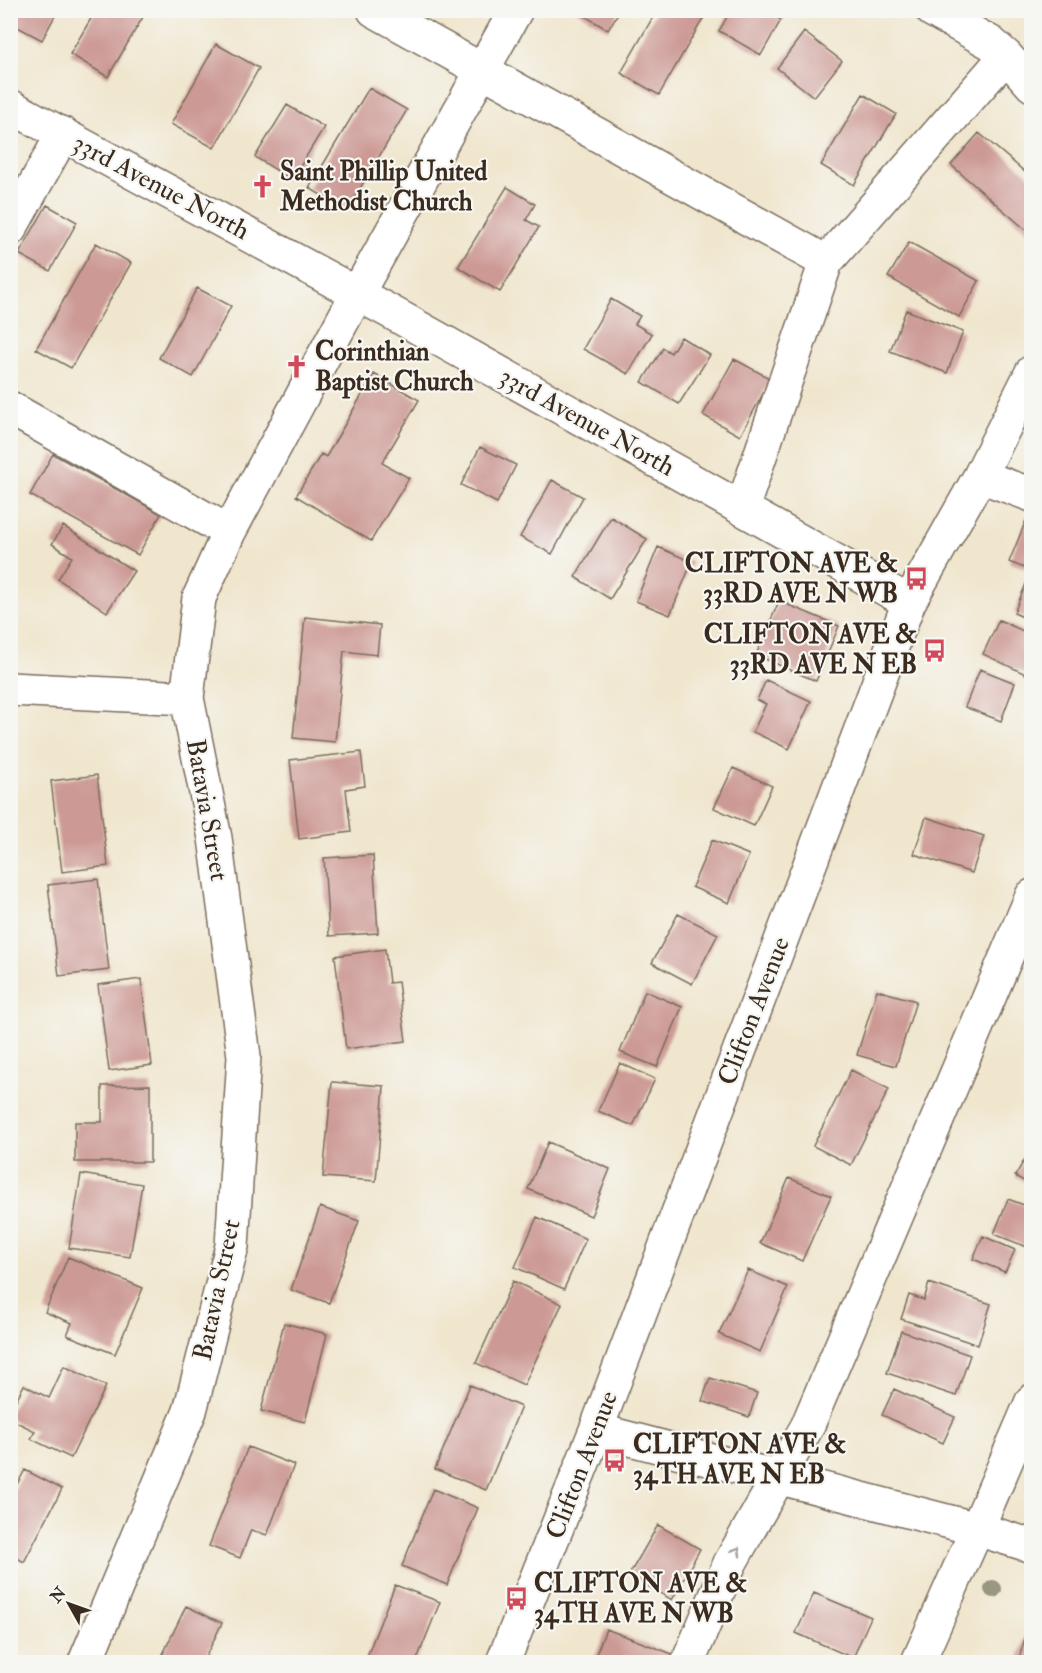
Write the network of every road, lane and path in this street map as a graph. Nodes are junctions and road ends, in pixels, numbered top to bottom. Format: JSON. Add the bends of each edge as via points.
{"nodes":[{"id":1,"x":374,"y":10,"type":"edge"},
{"id":2,"x":516,"y":10,"type":"edge"},
{"id":3,"x":932,"y":10,"type":"edge"},
{"id":4,"x":1006,"y":56,"type":"junction"},
{"id":5,"x":483,"y":71,"type":"junction"},
{"id":6,"x":1032,"y":85,"type":"edge"},
{"id":7,"x":10,"y":106,"type":"edge"},
{"id":8,"x":63,"y":134,"type":"junction"},
{"id":9,"x":10,"y":229,"type":"edge"},
{"id":10,"x":826,"y":262,"type":"junction"},
{"id":11,"x":357,"y":294,"type":"junction"},
{"id":12,"x":1032,"y":372,"type":"edge"},
{"id":13,"x":10,"y":408,"type":"edge"},
{"id":14,"x":980,"y":476,"type":"junction"},
{"id":15,"x":1032,"y":495,"type":"edge"},
{"id":16,"x":742,"y":509,"type":"junction"},
{"id":17,"x":229,"y":532,"type":"junction"},
{"id":18,"x":909,"y":602,"type":"junction"},
{"id":19,"x":10,"y":688,"type":"edge"},
{"id":20,"x":187,"y":698,"type":"junction"},
{"id":21,"x":1032,"y":896,"type":"edge"},
{"id":22,"x":1032,"y":1401,"type":"edge"},
{"id":23,"x":596,"y":1430,"type":"junction"},
{"id":24,"x":780,"y":1478,"type":"junction"},
{"id":25,"x":977,"y":1529,"type":"junction"},
{"id":26,"x":1032,"y":1546,"type":"edge"},
{"id":27,"x":85,"y":1662,"type":"edge"},
{"id":28,"x":503,"y":1662,"type":"edge"},
{"id":29,"x":688,"y":1662,"type":"edge"},
{"id":30,"x":918,"y":1662,"type":"edge"}],
"edges":[{"from":1,"to":5,"type":"street"},
{"from":2,"to":5,"type":"street","name":"Batavia Street"},
{"from":3,"to":4,"type":"street","via":[[991,43]]},
{"from":4,"to":6,"type":"street"},
{"from":4,"to":10,"type":"street"},
{"from":5,"to":10,"type":"street"},
{"from":5,"to":11,"type":"street","name":"Batavia Street"},
{"from":7,"to":8,"type":"street","name":"33rd Avenue North"},
{"from":8,"to":9,"type":"street"},
{"from":8,"to":11,"type":"street","name":"33rd Avenue North"},
{"from":10,"to":16,"type":"street"},
{"from":11,"to":16,"type":"street","name":"33rd Avenue North"},
{"from":11,"to":17,"type":"street","name":"Batavia Street"},
{"from":12,"to":14,"type":"street","name":"Clifton Avenue"},
{"from":13,"to":17,"type":"street"},
{"from":14,"to":15,"type":"street"},
{"from":14,"to":18,"type":"street","name":"Clifton Avenue"},
{"from":16,"to":18,"type":"street","name":"33rd Avenue North"},
{"from":17,"to":20,"type":"street","name":"Batavia Street","via":[[199,598]]},
{"from":18,"to":23,"type":"street","name":"Clifton Avenue"},
{"from":19,"to":20,"type":"street"},
{"from":20,"to":27,"type":"street","name":"Batavia Street","via":[[215,838],[244,1056],[232,1246],[190,1411]]},
{"from":21,"to":24,"type":"street","via":[[807,1427]]},
{"from":22,"to":25,"type":"street"},
{"from":23,"to":24,"type":"street"},
{"from":23,"to":28,"type":"street","name":"Clifton Avenue"},
{"from":24,"to":25,"type":"street"},
{"from":29,"to":24,"type":"street","one_way":true,"via":[[730,1563]]},
{"from":25,"to":26,"type":"street"},
{"from":25,"to":30,"type":"street"}]}
